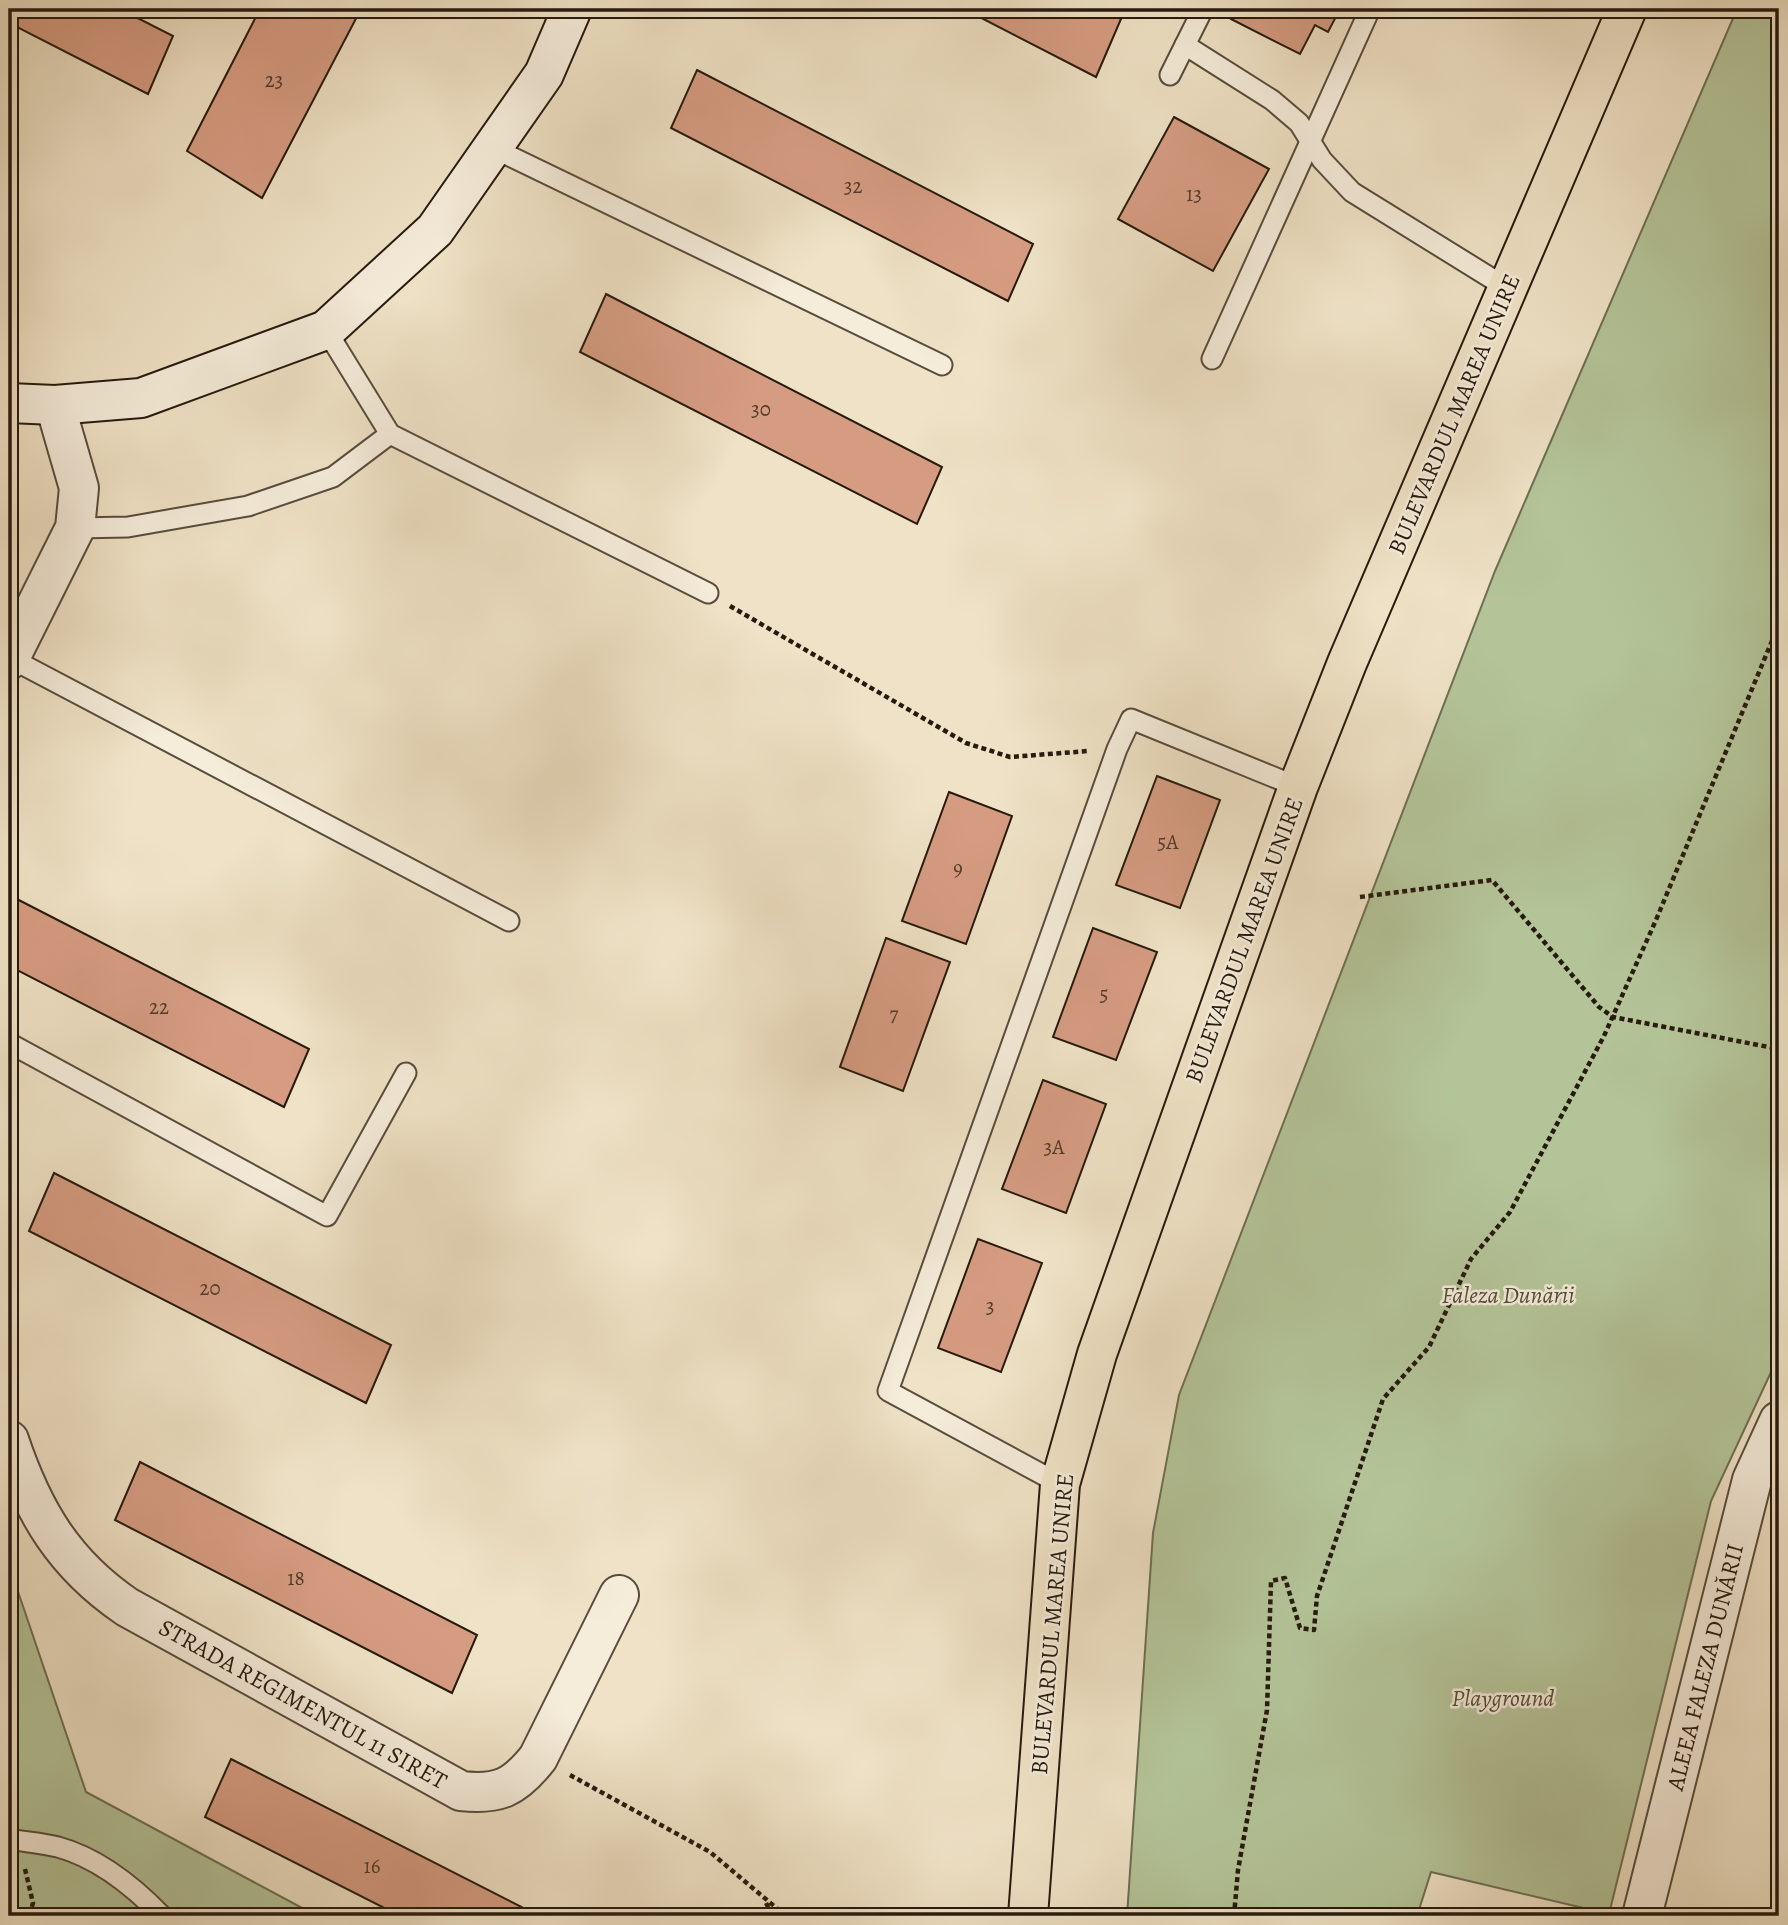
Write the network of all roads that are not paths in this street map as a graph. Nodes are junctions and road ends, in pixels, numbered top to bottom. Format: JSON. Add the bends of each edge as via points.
{"nodes":[{"id":1,"x":572,"y":9,"type":"edge"},
{"id":2,"x":1203,"y":9,"type":"edge"},
{"id":3,"x":1370,"y":9,"type":"edge"},
{"id":4,"x":1627,"y":9,"type":"edge"},
{"id":5,"x":1185,"y":45,"type":"junction"},
{"id":6,"x":1170,"y":75,"type":"dead end"},
{"id":7,"x":1310,"y":141,"type":"junction"},
{"id":8,"x":492,"y":148,"type":"junction"},
{"id":9,"x":1507,"y":288,"type":"junction"},
{"id":10,"x":326,"y":330,"type":"junction"},
{"id":11,"x":1212,"y":359,"type":"dead end"},
{"id":12,"x":942,"y":365,"type":"dead end"},
{"id":13,"x":9,"y":403,"type":"edge"},
{"id":14,"x":55,"y":405,"type":"junction"},
{"id":15,"x":390,"y":434,"type":"junction"},
{"id":16,"x":75,"y":528,"type":"junction"},
{"id":17,"x":708,"y":593,"type":"road end"},
{"id":18,"x":9,"y":659,"type":"edge"},
{"id":19,"x":1298,"y":787,"type":"junction"},
{"id":20,"x":509,"y":920,"type":"dead end"},
{"id":21,"x":9,"y":1043,"type":"edge"},
{"id":22,"x":406,"y":1073,"type":"dead end"},
{"id":23,"x":1779,"y":1421,"type":"edge"},
{"id":24,"x":9,"y":1440,"type":"edge"},
{"id":25,"x":1060,"y":1484,"type":"junction"},
{"id":26,"x":619,"y":1595,"type":"dead end"},
{"id":27,"x":9,"y":1839,"type":"edge"},
{"id":28,"x":162,"y":1916,"type":"edge"},
{"id":29,"x":1028,"y":1916,"type":"edge"},
{"id":30,"x":1642,"y":1916,"type":"edge"}],
"edges":[{"from":1,"to":8,"type":"street","via":[[544,74]]},
{"from":2,"to":5,"type":"lane"},
{"from":3,"to":7,"type":"lane"},
{"from":4,"to":9,"type":"main road","name":"BULEVARDUL MAREA UNIRE"},
{"from":5,"to":6,"type":"lane"},
{"from":5,"to":7,"type":"lane","via":[[1272,100],[1299,123]]},
{"from":7,"to":9,"type":"lane","via":[[1352,192]]},
{"from":7,"to":11,"type":"lane"},
{"from":8,"to":10,"type":"street","via":[[435,230]]},
{"from":8,"to":12,"type":"lane"},
{"from":9,"to":19,"type":"main road","name":"BULEVARDUL MAREA UNIRE"},
{"from":10,"to":14,"type":"street","via":[[141,398]]},
{"from":10,"to":15,"type":"lane"},
{"from":13,"to":14,"type":"street"},
{"from":14,"to":16,"type":"street","via":[[79,488]]},
{"from":15,"to":16,"type":"lane","via":[[333,477],[248,506],[128,527]]},
{"from":15,"to":17,"type":"lane"},
{"from":16,"to":18,"type":"street"},
{"from":18,"to":20,"type":"lane"},
{"from":19,"to":25,"type":"main road","name":"BULEVARDUL MAREA UNIRE","via":[[1097,1354]]},
{"from":19,"to":25,"type":"lane","via":[[1131,719],[888,1391]]},
{"from":21,"to":22,"type":"lane","via":[[327,1216]]},
{"from":23,"to":30,"type":"street","name":"ALEEA FALEZA DUNĂRII","via":[[1752,1480]]},
{"from":24,"to":26,"type":"street","name":"STRADA REGIMENTUL 11 SIRET","via":[[38,1511],[93,1583],[127,1607],[461,1791],[487,1793],[524,1776],[538,1758]]},
{"from":25,"to":29,"type":"main road","name":"BULEVARDUL MAREA UNIRE"},
{"from":27,"to":28,"type":"lane","via":[[59,1847],[101,1866]]}]}
